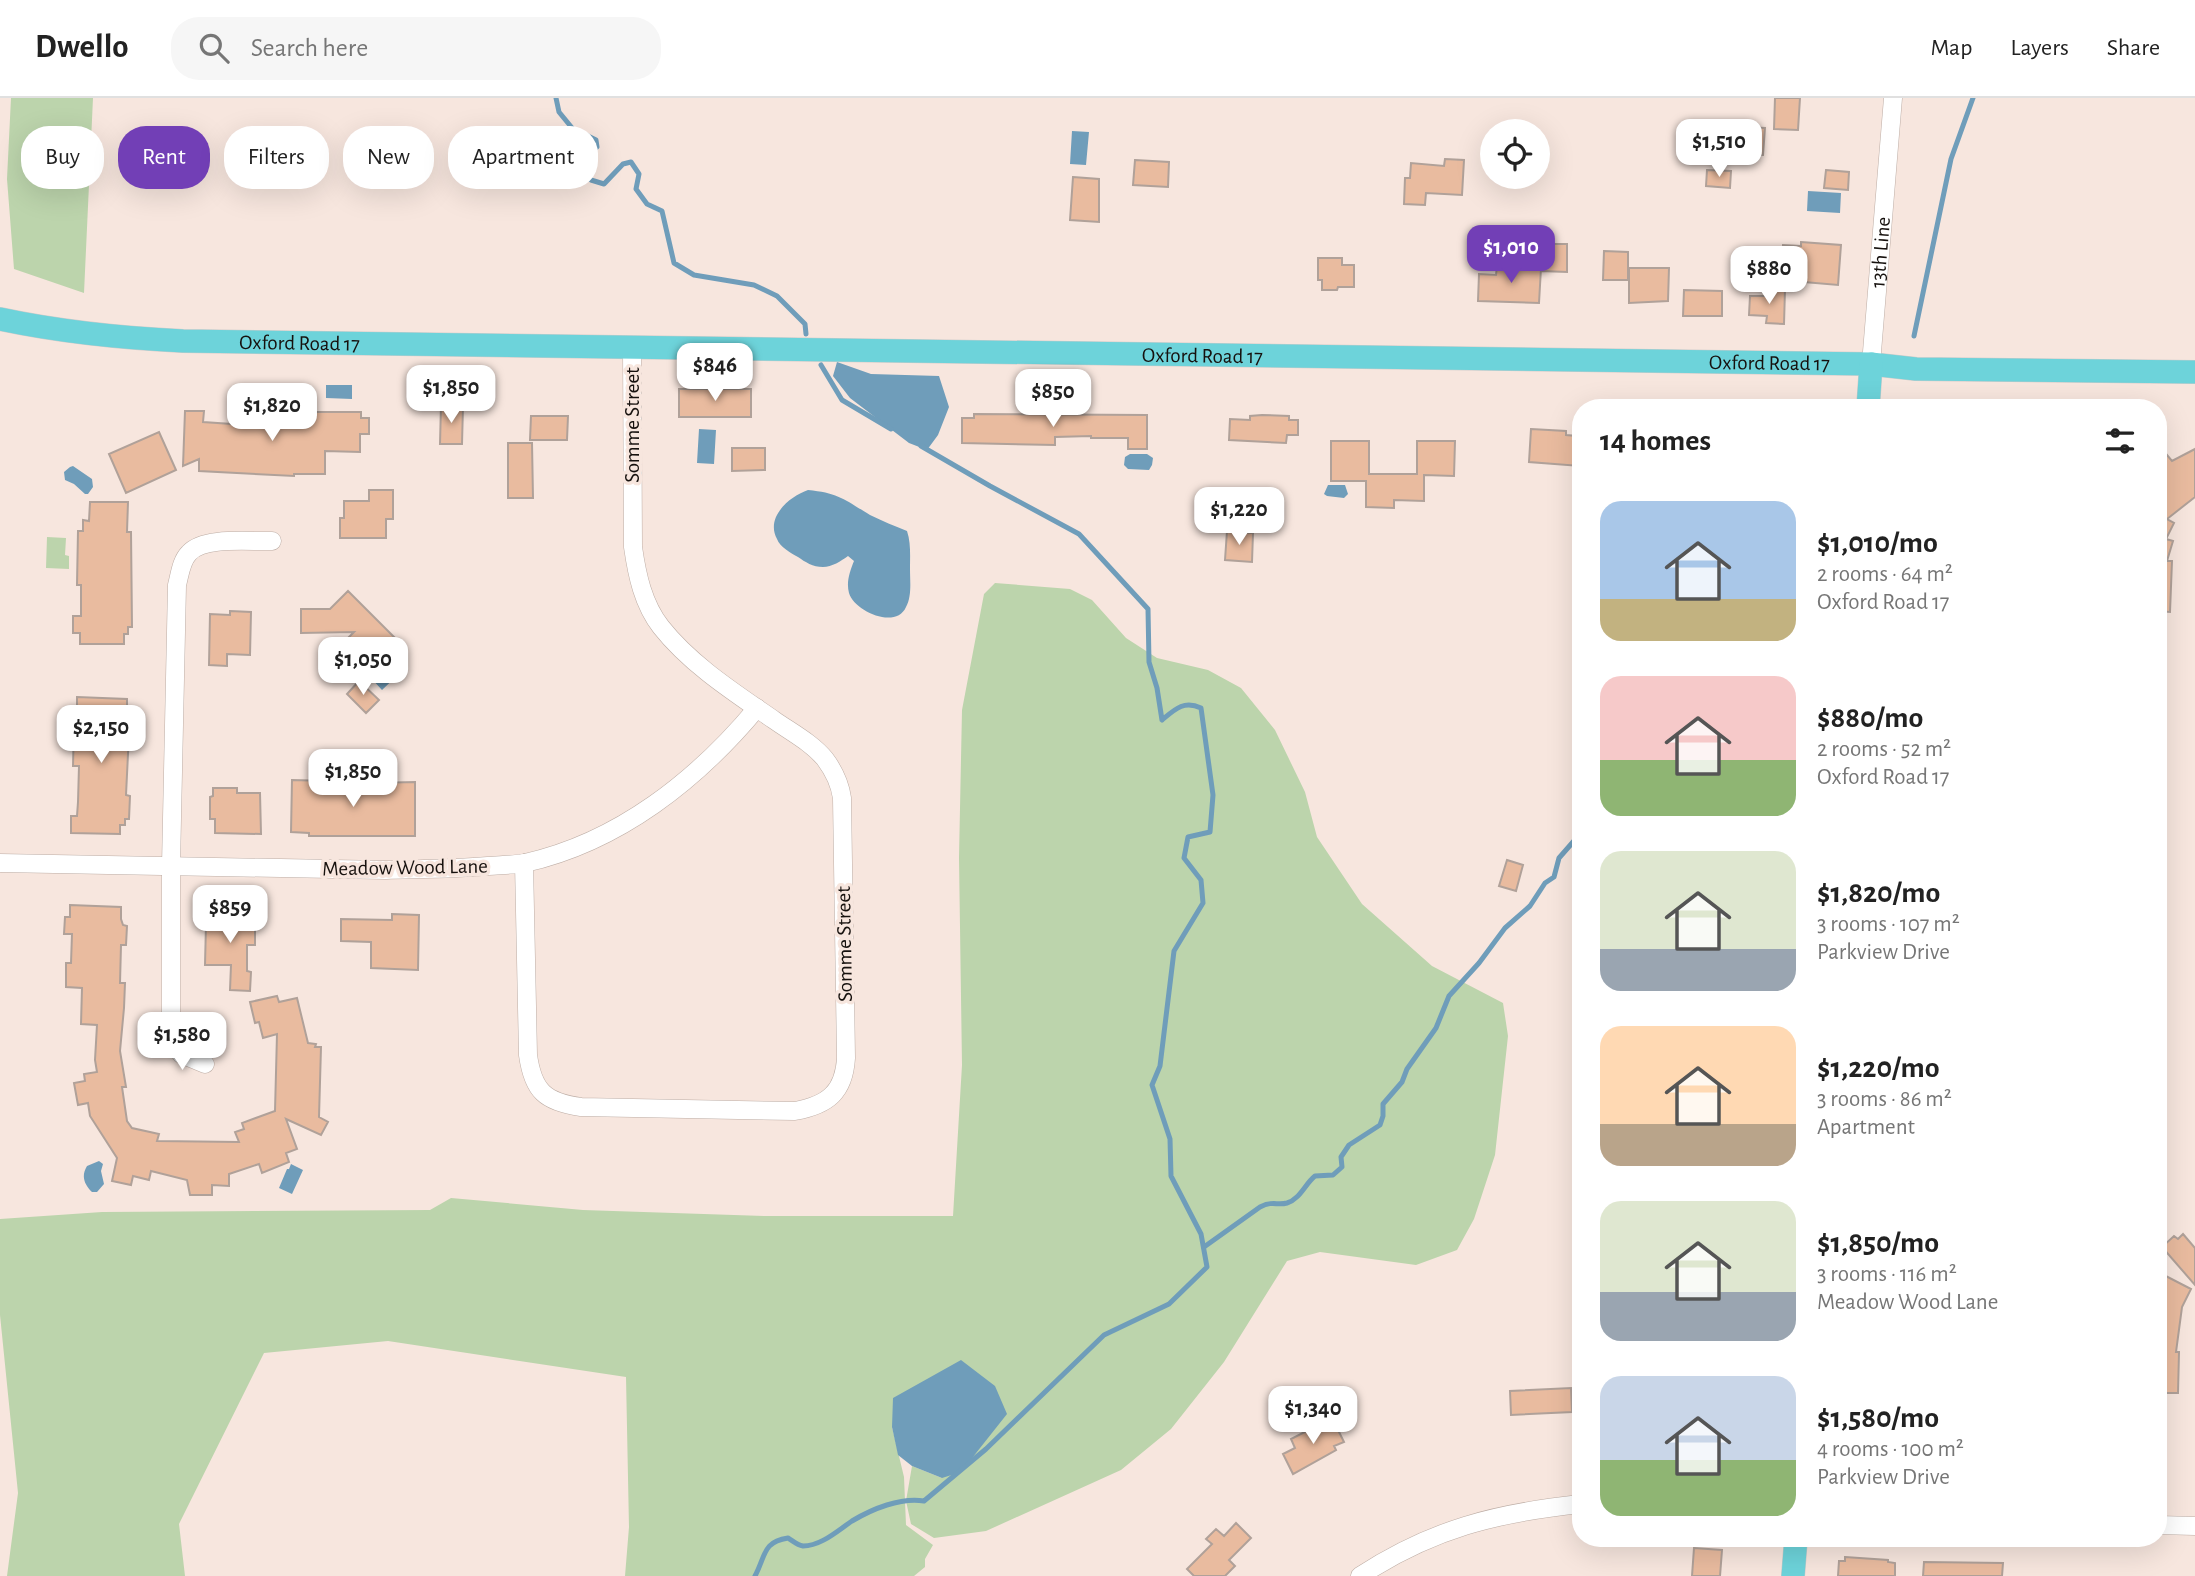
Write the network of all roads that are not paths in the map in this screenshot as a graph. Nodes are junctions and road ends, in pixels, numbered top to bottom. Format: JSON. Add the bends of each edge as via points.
{"nodes":[{"id":1,"x":1893,"y":98,"type":"edge"},
{"id":2,"x":0,"y":319,"type":"edge"},
{"id":3,"x":632,"y":348,"type":"junction"},
{"id":4,"x":1871,"y":364,"type":"junction"},
{"id":5,"x":2195,"y":372,"type":"edge"},
{"id":6,"x":1869,"y":399,"type":"edge"},
{"id":7,"x":272,"y":541,"type":"dead end"},
{"id":8,"x":757,"y":708,"type":"junction"},
{"id":9,"x":0,"y":863,"type":"edge"},
{"id":10,"x":524,"y":863,"type":"junction"},
{"id":11,"x":171,"y":865,"type":"junction"},
{"id":12,"x":205,"y":1064,"type":"dead end"},
{"id":13,"x":1572,"y":1505,"type":"edge"},
{"id":14,"x":2167,"y":1525,"type":"edge"},
{"id":15,"x":2195,"y":1526,"type":"edge"},
{"id":16,"x":1795,"y":1547,"type":"edge"},
{"id":17,"x":1360,"y":1576,"type":"edge"},
{"id":18,"x":1793,"y":1576,"type":"edge"}],
"edges":[{"from":1,"to":4,"type":"street","name":"13th Line"},
{"from":2,"to":3,"type":"main road","name":"Oxford Road 17","via":[[115,337],[183,341]]},
{"from":3,"to":4,"type":"main road","name":"Oxford Road 17"},
{"from":3,"to":8,"type":"street","name":"Somme Street","via":[[633,547],[641,589],[661,627],[683,650]]},
{"from":4,"to":5,"type":"main road","name":"Oxford Road 17","via":[[1916,369]]},
{"from":4,"to":6,"type":"main road","name":"13th Line"},
{"from":7,"to":11,"type":"street","via":[[210,542],[189,552],[181,567]]},
{"from":8,"to":10,"type":"street","name":"Meadow Wood Lane","via":[[727,744],[656,804],[572,848]]},
{"from":8,"to":10,"type":"street","name":"Somme Street","via":[[825,758],[840,785],[846,1058],[845,1072],[830,1098],[795,1111],[580,1107],[552,1101],[536,1086],[528,1055]]},
{"from":9,"to":11,"type":"street","name":"Meadow Wood Lane"},
{"from":10,"to":11,"type":"street","name":"Meadow Wood Lane","via":[[386,870]]},
{"from":11,"to":12,"type":"street","via":[[171,1035],[181,1055]]},
{"from":13,"to":17,"type":"street","via":[[1475,1521],[1424,1540]]},
{"from":14,"to":15,"type":"street"},
{"from":16,"to":18,"type":"main road"}]}
